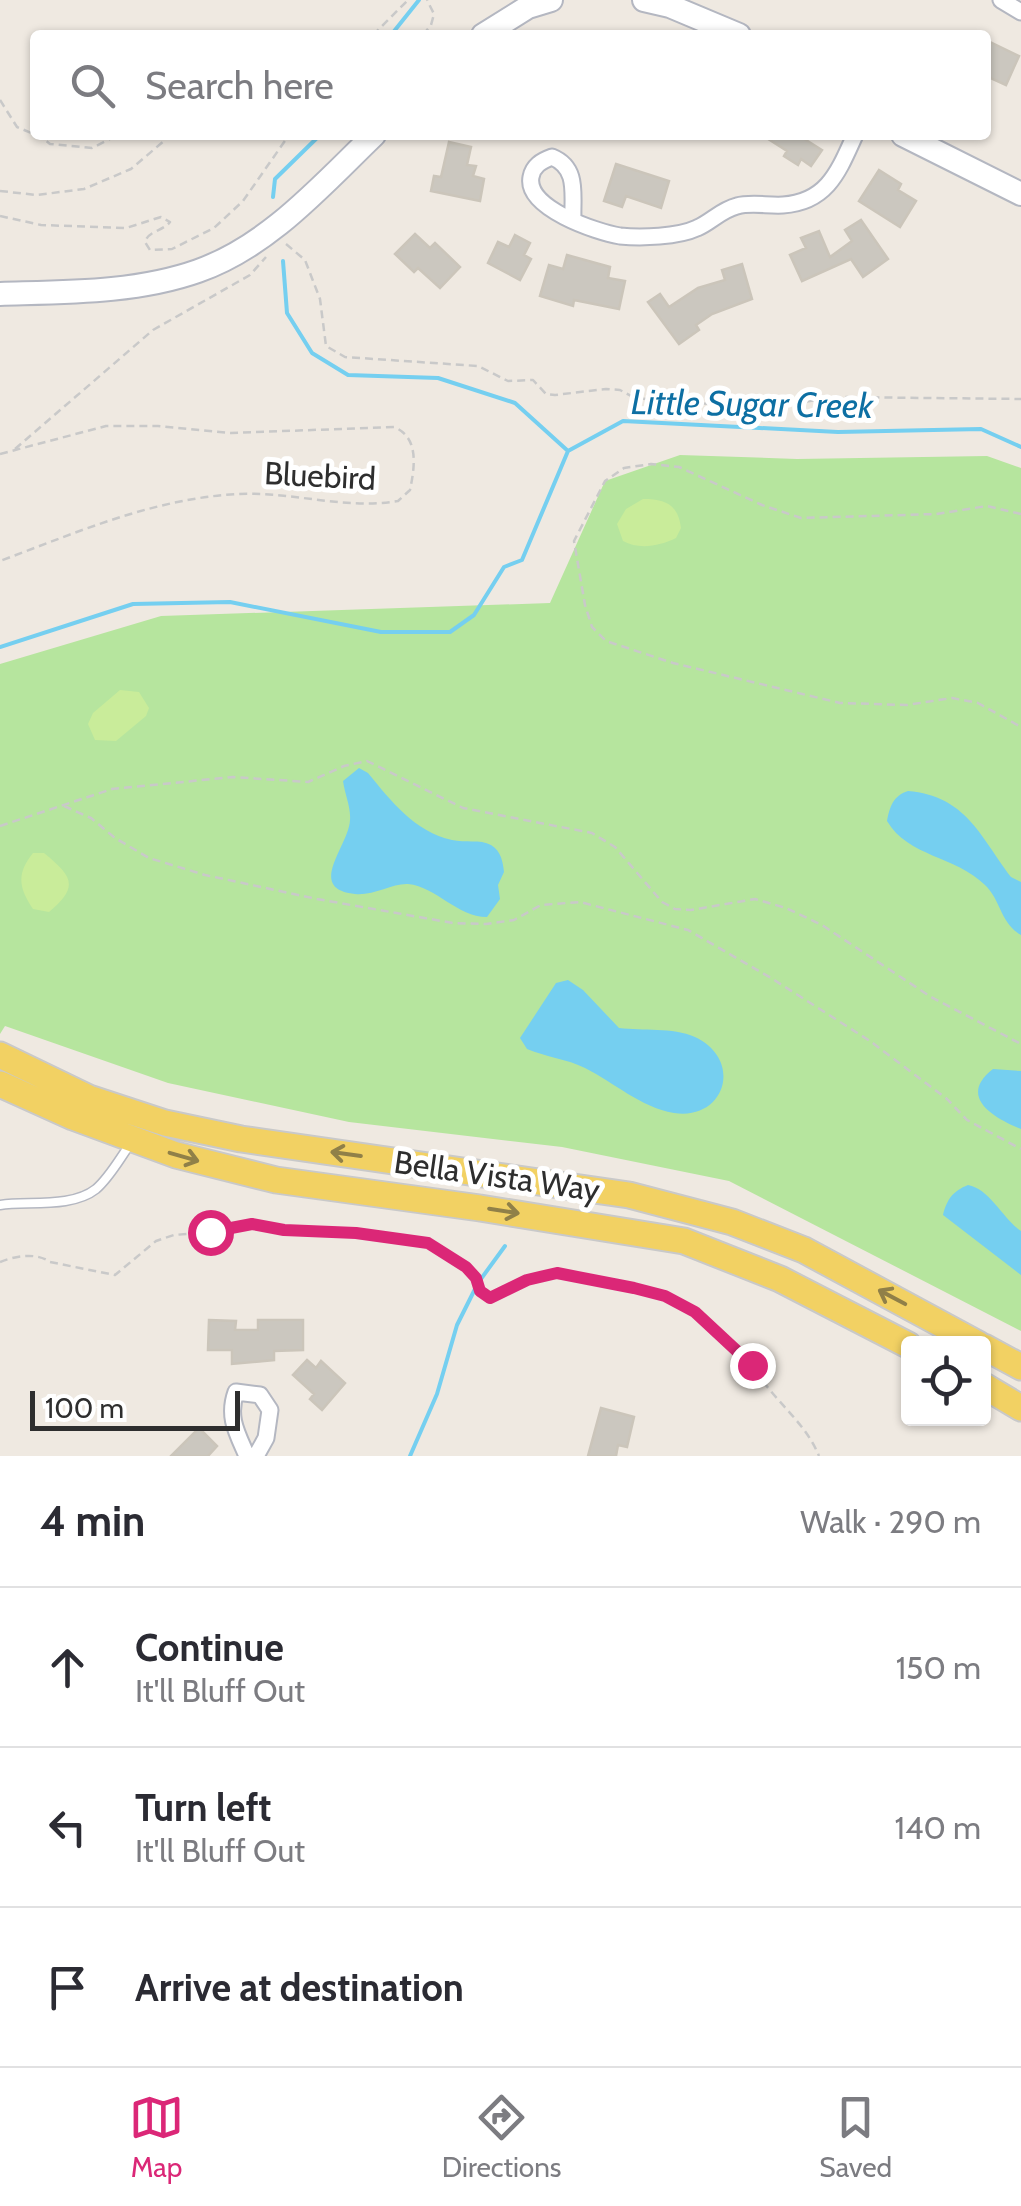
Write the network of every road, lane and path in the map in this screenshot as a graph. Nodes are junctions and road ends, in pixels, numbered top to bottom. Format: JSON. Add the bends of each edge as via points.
{"nodes":[{"id":1,"x":408,"y":0,"type":"edge"},
{"id":2,"x":426,"y":0,"type":"edge"},
{"id":3,"x":550,"y":0,"type":"edge"},
{"id":4,"x":644,"y":0,"type":"edge"},
{"id":5,"x":1002,"y":0,"type":"edge"},
{"id":6,"x":1021,"y":12,"type":"edge"},
{"id":7,"x":378,"y":30,"type":"edge"},
{"id":8,"x":427,"y":30,"type":"edge"},
{"id":9,"x":491,"y":30,"type":"edge"},
{"id":10,"x":728,"y":30,"type":"edge"},
{"id":11,"x":0,"y":100,"type":"edge"},
{"id":12,"x":30,"y":133,"type":"edge"},
{"id":13,"x":45,"y":140,"type":"edge"},
{"id":14,"x":108,"y":140,"type":"edge"},
{"id":15,"x":165,"y":140,"type":"edge"},
{"id":16,"x":285,"y":140,"type":"edge"},
{"id":17,"x":369,"y":140,"type":"edge"},
{"id":18,"x":852,"y":140,"type":"edge"},
{"id":19,"x":913,"y":140,"type":"edge"},
{"id":20,"x":0,"y":191,"type":"edge"},
{"id":21,"x":1021,"y":194,"type":"edge"},
{"id":22,"x":0,"y":216,"type":"edge"},
{"id":23,"x":573,"y":219,"type":"dead end"},
{"id":24,"x":285,"y":238,"type":"dead end"},
{"id":25,"x":292,"y":249,"type":"junction"},
{"id":26,"x":283,"y":250,"type":"dead end"},
{"id":27,"x":269,"y":254,"type":"dead end"},
{"id":28,"x":0,"y":294,"type":"edge"},
{"id":29,"x":1021,"y":399,"type":"edge"},
{"id":30,"x":14,"y":450,"type":"junction"},
{"id":31,"x":0,"y":454,"type":"edge"},
{"id":32,"x":1021,"y":514,"type":"edge"},
{"id":33,"x":0,"y":561,"type":"edge"},
{"id":34,"x":1021,"y":728,"type":"edge"},
{"id":35,"x":62,"y":806,"type":"junction"},
{"id":36,"x":0,"y":826,"type":"edge"},
{"id":37,"x":1021,"y":1044,"type":"edge"},
{"id":38,"x":0,"y":1054,"type":"edge"},
{"id":39,"x":0,"y":1084,"type":"edge"},
{"id":40,"x":134,"y":1140,"type":"junction"},
{"id":41,"x":1021,"y":1149,"type":"edge"},
{"id":42,"x":0,"y":1205,"type":"edge"},
{"id":43,"x":0,"y":1262,"type":"edge"},
{"id":44,"x":964,"y":1336,"type":"edge"},
{"id":45,"x":901,"y":1341,"type":"edge"},
{"id":46,"x":991,"y":1351,"type":"edge"},
{"id":47,"x":1021,"y":1368,"type":"edge"},
{"id":48,"x":991,"y":1390,"type":"edge"},
{"id":49,"x":1021,"y":1408,"type":"edge"},
{"id":50,"x":247,"y":1456,"type":"edge"},
{"id":51,"x":256,"y":1456,"type":"edge"},
{"id":52,"x":819,"y":1456,"type":"edge"}],
"edges":[{"from":1,"to":7,"type":"path"},
{"from":2,"to":8,"type":"path","via":[[434,14]]},
{"from":3,"to":9,"type":"street"},
{"from":4,"to":10,"type":"street"},
{"from":5,"to":6,"type":"street"},
{"from":11,"to":12,"type":"path","via":[[17,128]]},
{"from":13,"to":14,"type":"path","via":[[92,148]]},
{"from":15,"to":20,"type":"path","via":[[131,169],[84,189]]},
{"from":16,"to":22,"type":"path","via":[[238,206],[214,228],[172,249],[150,250],[145,242],[170,222],[161,216],[126,228],[41,226]]},
{"from":17,"to":28,"type":"street","via":[[272,230],[200,271],[86,292]]},
{"from":18,"to":23,"type":"street","via":[[838,176],[810,199],[741,204],[696,229],[667,234],[620,236]]},
{"from":19,"to":21,"type":"street"},
{"from":24,"to":25,"type":"path"},
{"from":25,"to":26,"type":"path"},
{"from":25,"to":29,"type":"path","via":[[306,260],[320,298],[326,346],[345,358],[478,366],[508,381],[533,380],[546,394],[606,389],[729,407],[837,397]]},
{"from":27,"to":30,"type":"path","via":[[250,275],[153,330]]},
{"from":30,"to":31,"type":"path","name":"Bluebird"},
{"from":30,"to":33,"type":"path","name":"Bluebird","via":[[106,426],[230,433],[394,427],[410,437],[412,481],[404,498],[388,502],[260,494],[178,500]]},
{"from":32,"to":34,"type":"path","via":[[987,506],[801,518],[679,466],[651,464],[624,468],[605,480],[574,542],[592,627],[606,641],[840,702],[978,703]]},
{"from":35,"to":36,"type":"path"},
{"from":35,"to":37,"type":"path","via":[[112,789],[174,782],[308,782],[367,760],[462,808],[592,834],[615,847],[675,909],[755,899],[786,908]]},
{"from":35,"to":41,"type":"path","via":[[148,858],[318,899],[486,924],[514,920],[541,905],[580,902],[688,930],[853,1031],[968,1120]]},
{"from":44,"to":38,"type":"main road","name":"Bella Vista Way","one_way":true,"via":[[804,1250],[732,1222],[629,1195],[165,1122],[89,1098]]},
{"from":39,"to":40,"type":"main road","name":"Bella Vista Way"},
{"from":40,"to":42,"type":"lane","via":[[90,1193]]},
{"from":40,"to":45,"type":"main road","name":"Bella Vista Way","one_way":true,"via":[[276,1180],[684,1241]]},
{"from":43,"to":52,"type":"path","via":[[44,1257],[115,1275],[156,1241],[252,1224],[428,1243],[466,1267],[490,1298],[557,1273],[634,1288],[665,1296],[704,1319],[752,1365]]},
{"from":46,"to":47,"type":"main road","name":"Bella Vista Way"},
{"from":48,"to":49,"type":"main road"},
{"from":50,"to":51,"type":"street","via":[[232,1422],[236,1392],[260,1395],[270,1410]]}]}
